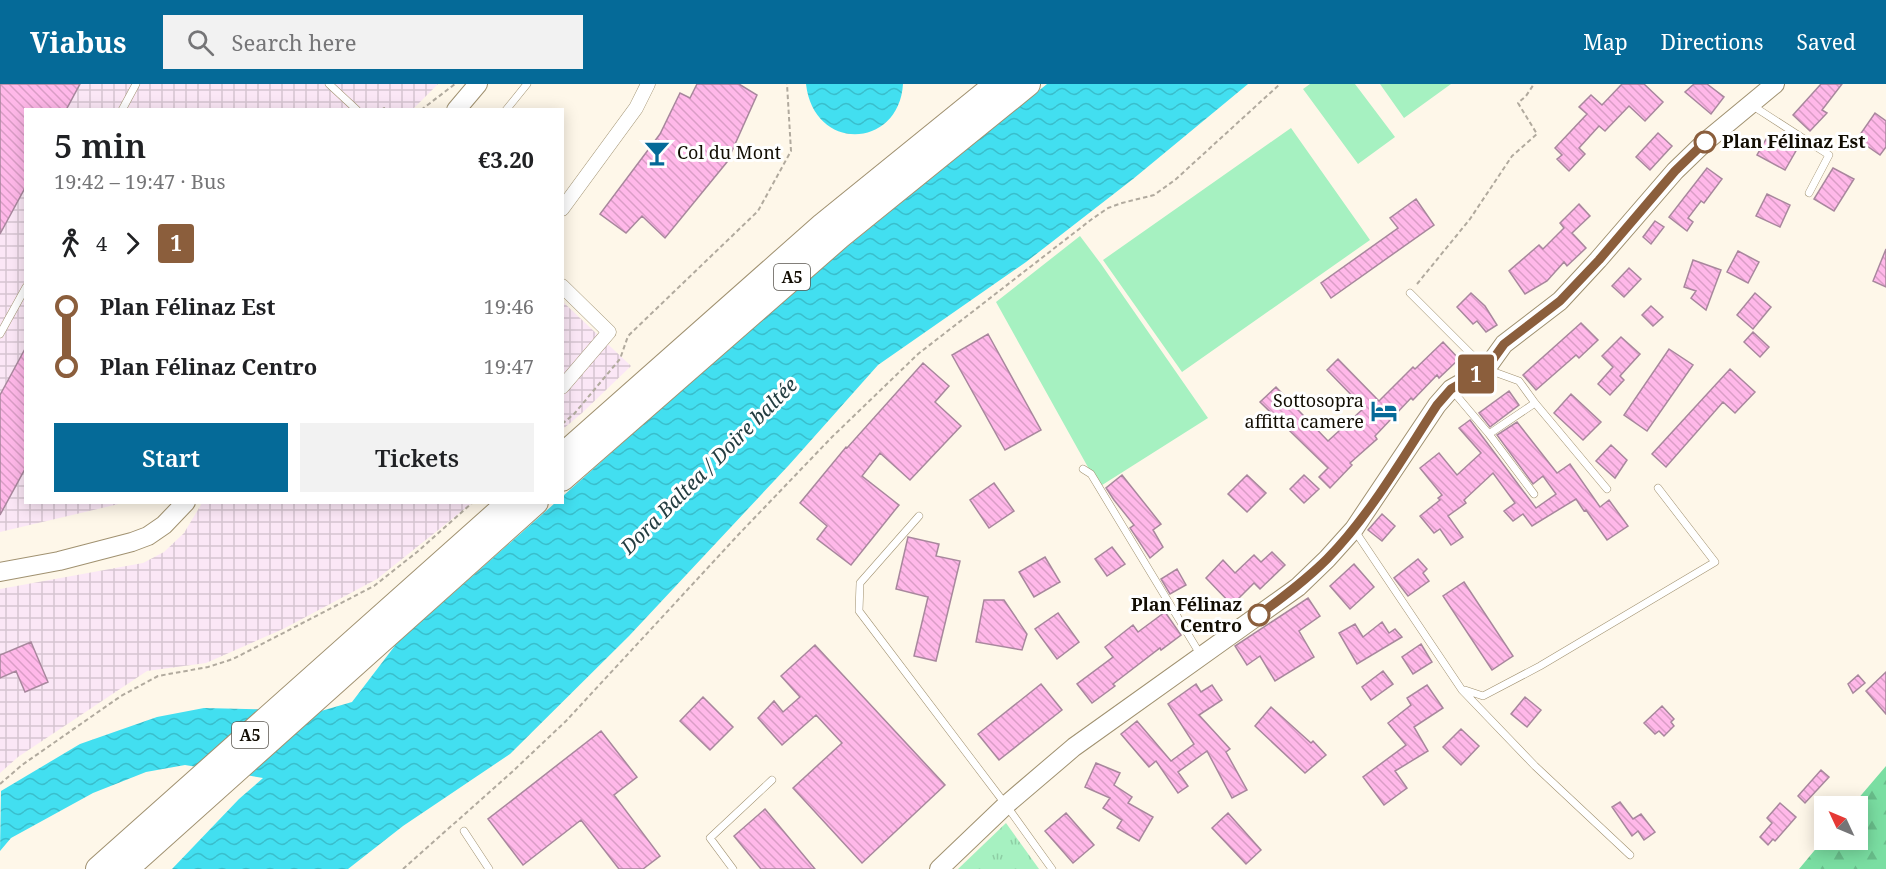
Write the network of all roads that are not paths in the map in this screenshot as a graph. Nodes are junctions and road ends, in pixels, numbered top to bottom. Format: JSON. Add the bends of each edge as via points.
{"nodes":[{"id":1,"x":136,"y":84,"type":"edge"},
{"id":2,"x":329,"y":84,"type":"edge"},
{"id":3,"x":478,"y":84,"type":"edge"},
{"id":4,"x":527,"y":84,"type":"edge"},
{"id":5,"x":648,"y":84,"type":"edge"},
{"id":6,"x":997,"y":84,"type":"edge"},
{"id":7,"x":1028,"y":84,"type":"edge"},
{"id":8,"x":1775,"y":84,"type":"edge"},
{"id":9,"x":1751,"y":104,"type":"junction"},
{"id":10,"x":123,"y":108,"type":"edge"},
{"id":11,"x":355,"y":108,"type":"edge"},
{"id":12,"x":458,"y":108,"type":"edge"},
{"id":13,"x":508,"y":108,"type":"edge"},
{"id":14,"x":1809,"y":193,"type":"dead end"},
{"id":15,"x":564,"y":205,"type":"edge"},
{"id":16,"x":564,"y":288,"type":"edge"},
{"id":17,"x":24,"y":291,"type":"edge"},
{"id":18,"x":1410,"y":293,"type":"road end"},
{"id":19,"x":0,"y":334,"type":"edge"},
{"id":20,"x":1486,"y":369,"type":"junction"},
{"id":21,"x":564,"y":385,"type":"edge"},
{"id":22,"x":1451,"y":389,"type":"junction"},
{"id":23,"x":1535,"y":403,"type":"junction"},
{"id":24,"x":1489,"y":434,"type":"junction"},
{"id":25,"x":564,"y":454,"type":"edge"},
{"id":26,"x":1083,"y":469,"type":"dead end"},
{"id":27,"x":564,"y":477,"type":"edge"},
{"id":28,"x":1658,"y":488,"type":"dead end"},
{"id":29,"x":1607,"y":489,"type":"dead end"},
{"id":30,"x":1534,"y":494,"type":"dead end"},
{"id":31,"x":184,"y":504,"type":"edge"},
{"id":32,"x":508,"y":504,"type":"edge"},
{"id":33,"x":534,"y":504,"type":"edge"},
{"id":34,"x":919,"y":516,"type":"dead end"},
{"id":35,"x":1354,"y":529,"type":"junction"},
{"id":36,"x":0,"y":572,"type":"edge"},
{"id":37,"x":1202,"y":657,"type":"junction"},
{"id":38,"x":1462,"y":690,"type":"junction"},
{"id":39,"x":772,"y":780,"type":"dead end"},
{"id":40,"x":1006,"y":805,"type":"junction"},
{"id":41,"x":464,"y":831,"type":"dead end"},
{"id":42,"x":1630,"y":855,"type":"dead end"},
{"id":43,"x":98,"y":869,"type":"edge"},
{"id":44,"x":126,"y":869,"type":"edge"},
{"id":45,"x":489,"y":869,"type":"edge"},
{"id":46,"x":733,"y":869,"type":"edge"},
{"id":47,"x":939,"y":869,"type":"edge"},
{"id":48,"x":1052,"y":869,"type":"edge"}],
"edges":[{"from":1,"to":10,"type":"lane"},
{"from":2,"to":11,"type":"lane"},
{"from":3,"to":12,"type":"main road"},
{"from":4,"to":13,"type":"lane"},
{"from":5,"to":15,"type":"street","via":[[636,108]]},
{"from":6,"to":25,"type":"highway","number":"A5","via":[[823,225]]},
{"from":7,"to":27,"type":"highway","number":"A5","via":[[839,237]]},
{"from":8,"to":9,"type":"main road"},
{"from":9,"to":14,"type":"lane","via":[[1829,155]]},
{"from":9,"to":20,"type":"main road","via":[[1675,171],[1560,301],[1504,344]]},
{"from":16,"to":21,"type":"street","via":[[609,332]]},
{"from":17,"to":19,"type":"lane"},
{"from":18,"to":20,"type":"lane"},
{"from":20,"to":22,"type":"main road"},
{"from":20,"to":23,"type":"lane","via":[[1519,381]]},
{"from":22,"to":24,"type":"lane"},
{"from":22,"to":35,"type":"main road"},
{"from":23,"to":24,"type":"lane"},
{"from":23,"to":29,"type":"lane"},
{"from":24,"to":30,"type":"lane"},
{"from":26,"to":37,"type":"lane","via":[[1092,474]]},
{"from":28,"to":38,"type":"lane","via":[[1715,562],[1483,696]]},
{"from":31,"to":36,"type":"main road","via":[[164,525],[132,542]]},
{"from":32,"to":43,"type":"highway","number":"A5"},
{"from":33,"to":44,"type":"highway","number":"A5"},
{"from":34,"to":40,"type":"lane","via":[[860,583],[859,611]]},
{"from":35,"to":37,"type":"main road","via":[[1298,586]]},
{"from":35,"to":38,"type":"lane"},
{"from":37,"to":40,"type":"main road","via":[[1074,747]]},
{"from":38,"to":42,"type":"lane"},
{"from":39,"to":46,"type":"lane","via":[[710,838]]},
{"from":40,"to":47,"type":"main road"},
{"from":40,"to":48,"type":"lane"},
{"from":41,"to":45,"type":"lane"}]}
